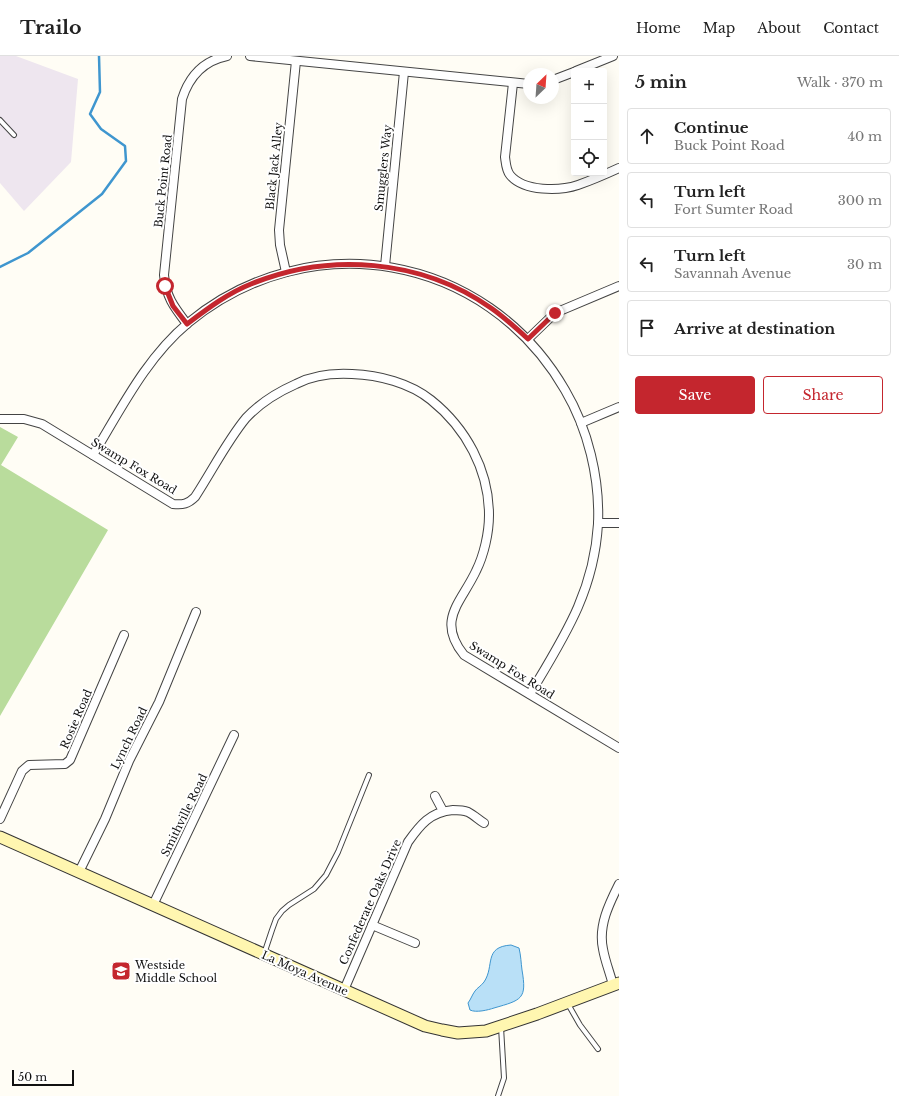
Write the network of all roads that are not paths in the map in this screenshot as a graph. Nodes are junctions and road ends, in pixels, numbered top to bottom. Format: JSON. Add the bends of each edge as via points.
{"nodes":[{"id":1,"x":227,"y":56,"type":"edge"},
{"id":2,"x":250,"y":56,"type":"edge"},
{"id":3,"x":613,"y":56,"type":"edge"},
{"id":4,"x":296,"y":61,"type":"junction"},
{"id":5,"x":583,"y":68,"type":"edge"},
{"id":6,"x":404,"y":72,"type":"junction"},
{"id":7,"x":571,"y":73,"type":"edge"},
{"id":8,"x":559,"y":78,"type":"edge"},
{"id":9,"x":513,"y":83,"type":"junction"},
{"id":10,"x":523,"y":84,"type":"edge"},
{"id":11,"x":0,"y":120,"type":"edge"},
{"id":12,"x":14,"y":135,"type":"dead end"},
{"id":13,"x":619,"y":168,"type":"edge"},
{"id":14,"x":385,"y":266,"type":"junction"},
{"id":15,"x":286,"y":272,"type":"junction"},
{"id":16,"x":619,"y":286,"type":"edge"},
{"id":17,"x":187,"y":324,"type":"junction"},
{"id":18,"x":528,"y":339,"type":"junction"},
{"id":19,"x":619,"y":407,"type":"edge"},
{"id":20,"x":0,"y":419,"type":"edge"},
{"id":21,"x":581,"y":423,"type":"junction"},
{"id":22,"x":93,"y":455,"type":"junction"},
{"id":23,"x":598,"y":523,"type":"junction"},
{"id":24,"x":619,"y":523,"type":"edge"},
{"id":25,"x":196,"y":612,"type":"dead end"},
{"id":26,"x":124,"y":635,"type":"dead end"},
{"id":27,"x":530,"y":694,"type":"junction"},
{"id":28,"x":234,"y":735,"type":"dead end"},
{"id":29,"x":619,"y":748,"type":"edge"},
{"id":30,"x":369,"y":775,"type":"dead end"},
{"id":31,"x":436,"y":796,"type":"dead end"},
{"id":32,"x":443,"y":811,"type":"junction"},
{"id":33,"x":0,"y":819,"type":"edge"},
{"id":34,"x":484,"y":823,"type":"dead end"},
{"id":35,"x":0,"y":837,"type":"edge"},
{"id":36,"x":79,"y":872,"type":"junction"},
{"id":37,"x":619,"y":884,"type":"edge"},
{"id":38,"x":153,"y":904,"type":"junction"},
{"id":39,"x":372,"y":924,"type":"junction"},
{"id":40,"x":415,"y":943,"type":"dead end"},
{"id":41,"x":264,"y":954,"type":"junction"},
{"id":42,"x":616,"y":984,"type":"edge"},
{"id":43,"x":344,"y":990,"type":"junction"},
{"id":44,"x":567,"y":1002,"type":"junction"},
{"id":45,"x":501,"y":1027,"type":"junction"},
{"id":46,"x":598,"y":1049,"type":"dead end"},
{"id":47,"x":498,"y":1096,"type":"edge"}],
"edges":[{"from":1,"to":17,"type":"street","name":"Buck Point Road","via":[[201,67],[185,88],[182,99],[164,275],[171,301]]},
{"from":2,"to":4,"type":"street"},
{"from":3,"to":5,"type":"street"},
{"from":4,"to":6,"type":"street"},
{"from":4,"to":15,"type":"street","name":"Black Jack Alley","via":[[279,230]]},
{"from":6,"to":9,"type":"street"},
{"from":6,"to":14,"type":"street","name":"Smugglers Way"},
{"from":7,"to":8,"type":"street"},
{"from":9,"to":10,"type":"street"},
{"from":9,"to":13,"type":"street","via":[[505,158],[510,176],[529,186],[554,189],[578,185]]},
{"from":11,"to":12,"type":"lane"},
{"from":14,"to":15,"type":"street","via":[[340,264]]},
{"from":14,"to":18,"type":"street","via":[[431,278],[457,289],[490,307]]},
{"from":15,"to":17,"type":"street","via":[[250,284],[228,295]]},
{"from":16,"to":18,"type":"street","via":[[555,313]]},
{"from":17,"to":22,"type":"street","via":[[144,370]]},
{"from":18,"to":21,"type":"street","via":[[560,382]]},
{"from":19,"to":21,"type":"street"},
{"from":20,"to":22,"type":"street","name":"Swamp Fox Road","via":[[24,419],[42,424]]},
{"from":21,"to":23,"type":"street","via":[[593,467]]},
{"from":22,"to":27,"type":"street","name":"Swamp Fox Road","via":[[173,504],[182,505],[196,497],[247,418],[278,392],[299,382],[340,373],[378,376],[416,391],[431,400],[459,428],[471,446],[488,499],[489,516],[482,554],[476,571],[453,613],[452,634],[464,655]]},
{"from":23,"to":24,"type":"street"},
{"from":23,"to":27,"type":"street","via":[[590,576],[584,592],[568,630]]},
{"from":25,"to":36,"type":"street","name":"Lynch Road","via":[[162,696]]},
{"from":26,"to":33,"type":"street","name":"Rosie Road","via":[[70,760],[65,764],[29,765],[22,771]]},
{"from":27,"to":29,"type":"street","name":"Swamp Fox Road"},
{"from":28,"to":38,"type":"street","name":"Smithville Road"},
{"from":30,"to":41,"type":"lane","via":[[330,869],[314,889],[282,911],[276,919]]},
{"from":31,"to":32,"type":"street"},
{"from":32,"to":34,"type":"street","via":[[468,812]]},
{"from":32,"to":39,"type":"street","name":"Confederate Oaks Drive","via":[[419,827],[408,842]]},
{"from":35,"to":36,"type":"street","name":"La Moya Avenue"},
{"from":36,"to":38,"type":"street","name":"La Moya Avenue"},
{"from":37,"to":42,"type":"street","via":[[608,905],[602,932],[602,949]]},
{"from":38,"to":41,"type":"street","name":"La Moya Avenue"},
{"from":39,"to":40,"type":"street"},
{"from":39,"to":43,"type":"street","name":"Confederate Oaks Drive"},
{"from":41,"to":43,"type":"street","name":"La Moya Avenue"},
{"from":42,"to":44,"type":"street","name":"La Moya Avenue"},
{"from":43,"to":45,"type":"street","name":"La Moya Avenue","via":[[425,1026],[471,1033]]},
{"from":44,"to":45,"type":"street","name":"La Moya Avenue"},
{"from":44,"to":46,"type":"lane"},
{"from":45,"to":47,"type":"lane","via":[[504,1078]]}]}
